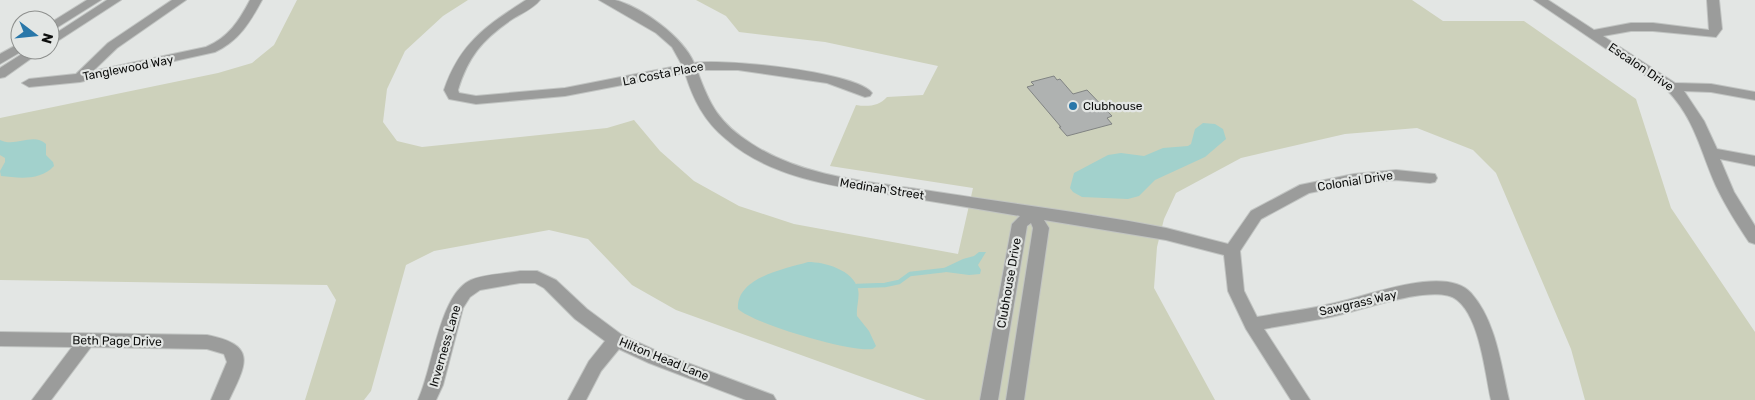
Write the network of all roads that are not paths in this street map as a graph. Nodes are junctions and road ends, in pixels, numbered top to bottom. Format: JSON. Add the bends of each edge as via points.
{"nodes":[{"id":1,"x":95,"y":0,"type":"edge"},
{"id":2,"x":115,"y":0,"type":"edge"},
{"id":3,"x":180,"y":0,"type":"edge"},
{"id":4,"x":256,"y":0,"type":"edge"},
{"id":5,"x":534,"y":0,"type":"edge"},
{"id":6,"x":605,"y":0,"type":"edge"},
{"id":7,"x":1540,"y":0,"type":"edge"},
{"id":8,"x":1713,"y":0,"type":"edge"},
{"id":9,"x":60,"y":22,"type":"edge"},
{"id":10,"x":1592,"y":34,"type":"junction"},
{"id":11,"x":60,"y":36,"type":"edge"},
{"id":12,"x":22,"y":60,"type":"edge"},
{"id":13,"x":690,"y":67,"type":"junction"},
{"id":14,"x":0,"y":74,"type":"edge"},
{"id":15,"x":80,"y":78,"type":"junction"},
{"id":16,"x":30,"y":84,"type":"dead end"},
{"id":17,"x":1672,"y":87,"type":"junction"},
{"id":18,"x":865,"y":93,"type":"dead end"},
{"id":19,"x":1755,"y":96,"type":"edge"},
{"id":20,"x":1711,"y":153,"type":"junction"},
{"id":21,"x":1755,"y":161,"type":"edge"},
{"id":22,"x":1430,"y":178,"type":"dead end"},
{"id":23,"x":1033,"y":213,"type":"junction"},
{"id":24,"x":1755,"y":238,"type":"edge"},
{"id":25,"x":1232,"y":251,"type":"junction"},
{"id":26,"x":464,"y":293,"type":"joint"},
{"id":27,"x":1252,"y":324,"type":"junction"},
{"id":28,"x":0,"y":339,"type":"edge"},
{"id":29,"x":616,"y":340,"type":"junction"},
{"id":30,"x":86,"y":341,"type":"junction"},
{"id":31,"x":42,"y":400,"type":"edge"},
{"id":32,"x":220,"y":400,"type":"edge"},
{"id":33,"x":427,"y":400,"type":"edge"},
{"id":34,"x":577,"y":400,"type":"edge"},
{"id":35,"x":767,"y":400,"type":"edge"},
{"id":36,"x":989,"y":400,"type":"edge"},
{"id":37,"x":1015,"y":400,"type":"edge"},
{"id":38,"x":1301,"y":400,"type":"edge"},
{"id":39,"x":1500,"y":400,"type":"edge"}],
"edges":[{"from":1,"to":9,"type":"street"},
{"from":2,"to":11,"type":"street"},
{"from":3,"to":15,"type":"street","via":[[106,51]]},
{"from":4,"to":15,"type":"street","name":"Tanglewood Way","via":[[239,31],[224,44],[199,53]]},
{"from":5,"to":13,"type":"street","name":"La Costa Place","via":[[492,28],[467,51],[456,72],[451,90],[454,96],[476,100],[577,90]]},
{"from":6,"to":13,"type":"street","name":"Medinah Street","via":[[644,19],[669,36],[685,55]]},
{"from":7,"to":10,"type":"street","name":"Escalon Drive"},
{"from":8,"to":10,"type":"street","via":[[1716,29],[1712,34],[1638,27]]},
{"from":10,"to":17,"type":"street","name":"Escalon Drive"},
{"from":12,"to":14,"type":"street"},
{"from":13,"to":18,"type":"street","name":"La Costa Place","via":[[726,65],[784,72],[839,81]]},
{"from":13,"to":23,"type":"street","name":"Medinah Street","via":[[700,98],[710,114],[733,137],[773,162],[843,182]]},
{"from":15,"to":16,"type":"street","name":"Tanglewood Way"},
{"from":17,"to":19,"type":"street","via":[[1711,88]]},
{"from":17,"to":20,"type":"street","name":"Escalon Drive","via":[[1696,114]]},
{"from":20,"to":21,"type":"street"},
{"from":20,"to":24,"type":"street","name":"Escalon Drive","via":[[1734,206]]},
{"from":22,"to":25,"type":"street","name":"Colonial Drive","via":[[1396,174],[1305,189],[1256,215]]},
{"from":23,"to":25,"type":"street","name":"Medinah Street","via":[[1166,234]]},
{"from":23,"to":36,"type":"street","name":"Clubhouse Drive","via":[[1020,224]]},
{"from":23,"to":37,"type":"street","name":"Clubhouse Drive","via":[[1041,228]]},
{"from":25,"to":27,"type":"street","via":[[1236,291]]},
{"from":26,"to":29,"type":"street","name":"Hilton Head Lane","via":[[482,283],[537,277],[550,284],[581,314]]},
{"from":26,"to":33,"type":"street","name":"Inverness Lane","via":[[455,307]]},
{"from":27,"to":38,"type":"street"},
{"from":27,"to":39,"type":"street","name":"Sawgrass Way","via":[[1339,309],[1406,291],[1442,288],[1463,295],[1478,316]]},
{"from":28,"to":30,"type":"street","name":"Beth Page Drive"},
{"from":29,"to":34,"type":"street","via":[[595,366]]},
{"from":29,"to":35,"type":"street","name":"Hilton Head Lane"},
{"from":30,"to":31,"type":"street"},
{"from":30,"to":32,"type":"street","name":"Beth Page Drive","via":[[207,342],[227,346],[236,357]]}]}
